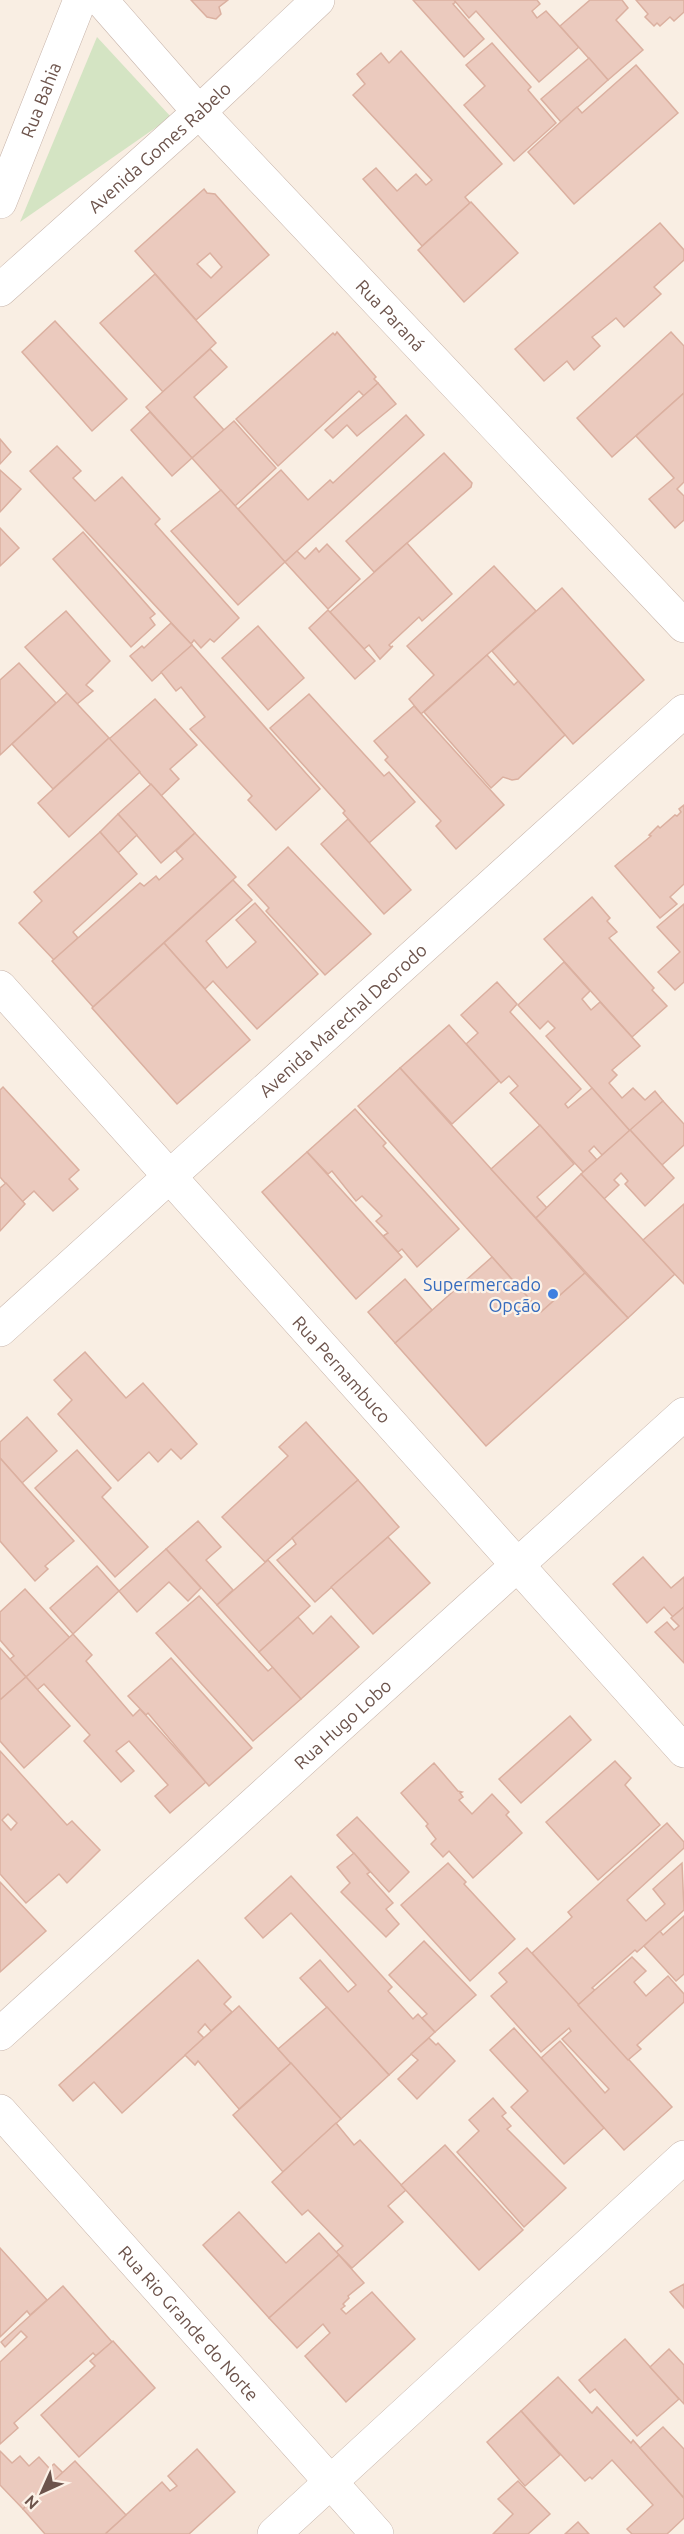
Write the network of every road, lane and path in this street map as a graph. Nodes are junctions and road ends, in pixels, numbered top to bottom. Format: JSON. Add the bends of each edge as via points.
{"nodes":[{"id":1,"x":80,"y":0,"type":"edge"},
{"id":2,"x":101,"y":0,"type":"edge"},
{"id":3,"x":318,"y":0,"type":"edge"},
{"id":4,"x":199,"y":112,"type":"junction"},
{"id":5,"x":0,"y":202,"type":"edge"},
{"id":6,"x":0,"y":290,"type":"edge"},
{"id":7,"x":684,"y":626,"type":"edge"},
{"id":8,"x":684,"y":711,"type":"edge"},
{"id":9,"x":0,"y":987,"type":"edge"},
{"id":10,"x":170,"y":1177,"type":"junction"},
{"id":11,"x":0,"y":1330,"type":"edge"},
{"id":12,"x":684,"y":1414,"type":"edge"},
{"id":13,"x":517,"y":1564,"type":"junction"},
{"id":14,"x":684,"y":1751,"type":"edge"},
{"id":15,"x":0,"y":2034,"type":"edge"},
{"id":16,"x":0,"y":2111,"type":"edge"},
{"id":17,"x":684,"y":2157,"type":"edge"},
{"id":18,"x":330,"y":2483,"type":"junction"},
{"id":19,"x":274,"y":2534,"type":"edge"},
{"id":20,"x":377,"y":2534,"type":"edge"}],
"edges":[{"from":1,"to":5,"type":"street","name":"Rua Bahia"},
{"from":2,"to":4,"type":"street","name":"Rua Paraná"},
{"from":3,"to":4,"type":"street","name":"Avenida Gomes Rabelo"},
{"from":4,"to":6,"type":"street","name":"Avenida Gomes Rabelo"},
{"from":4,"to":7,"type":"street","name":"Rua Paraná"},
{"from":8,"to":10,"type":"street","name":"Avenida Marechal Deorodo"},
{"from":9,"to":10,"type":"street","name":"Rua Pernambuco"},
{"from":10,"to":11,"type":"street","name":"Avenida Marechal Deorodo"},
{"from":10,"to":13,"type":"street","name":"Rua Pernambuco"},
{"from":12,"to":13,"type":"street","name":"Rua Hugo Lobo"},
{"from":13,"to":14,"type":"street","name":"Rua Pernambuco"},
{"from":13,"to":15,"type":"street","name":"Rua Hugo Lobo"},
{"from":16,"to":18,"type":"street","name":"Rua Rio Grande do Norte"},
{"from":17,"to":18,"type":"street"},
{"from":18,"to":19,"type":"street"},
{"from":18,"to":20,"type":"street","name":"Rua Rio Grande do Norte"}]}
